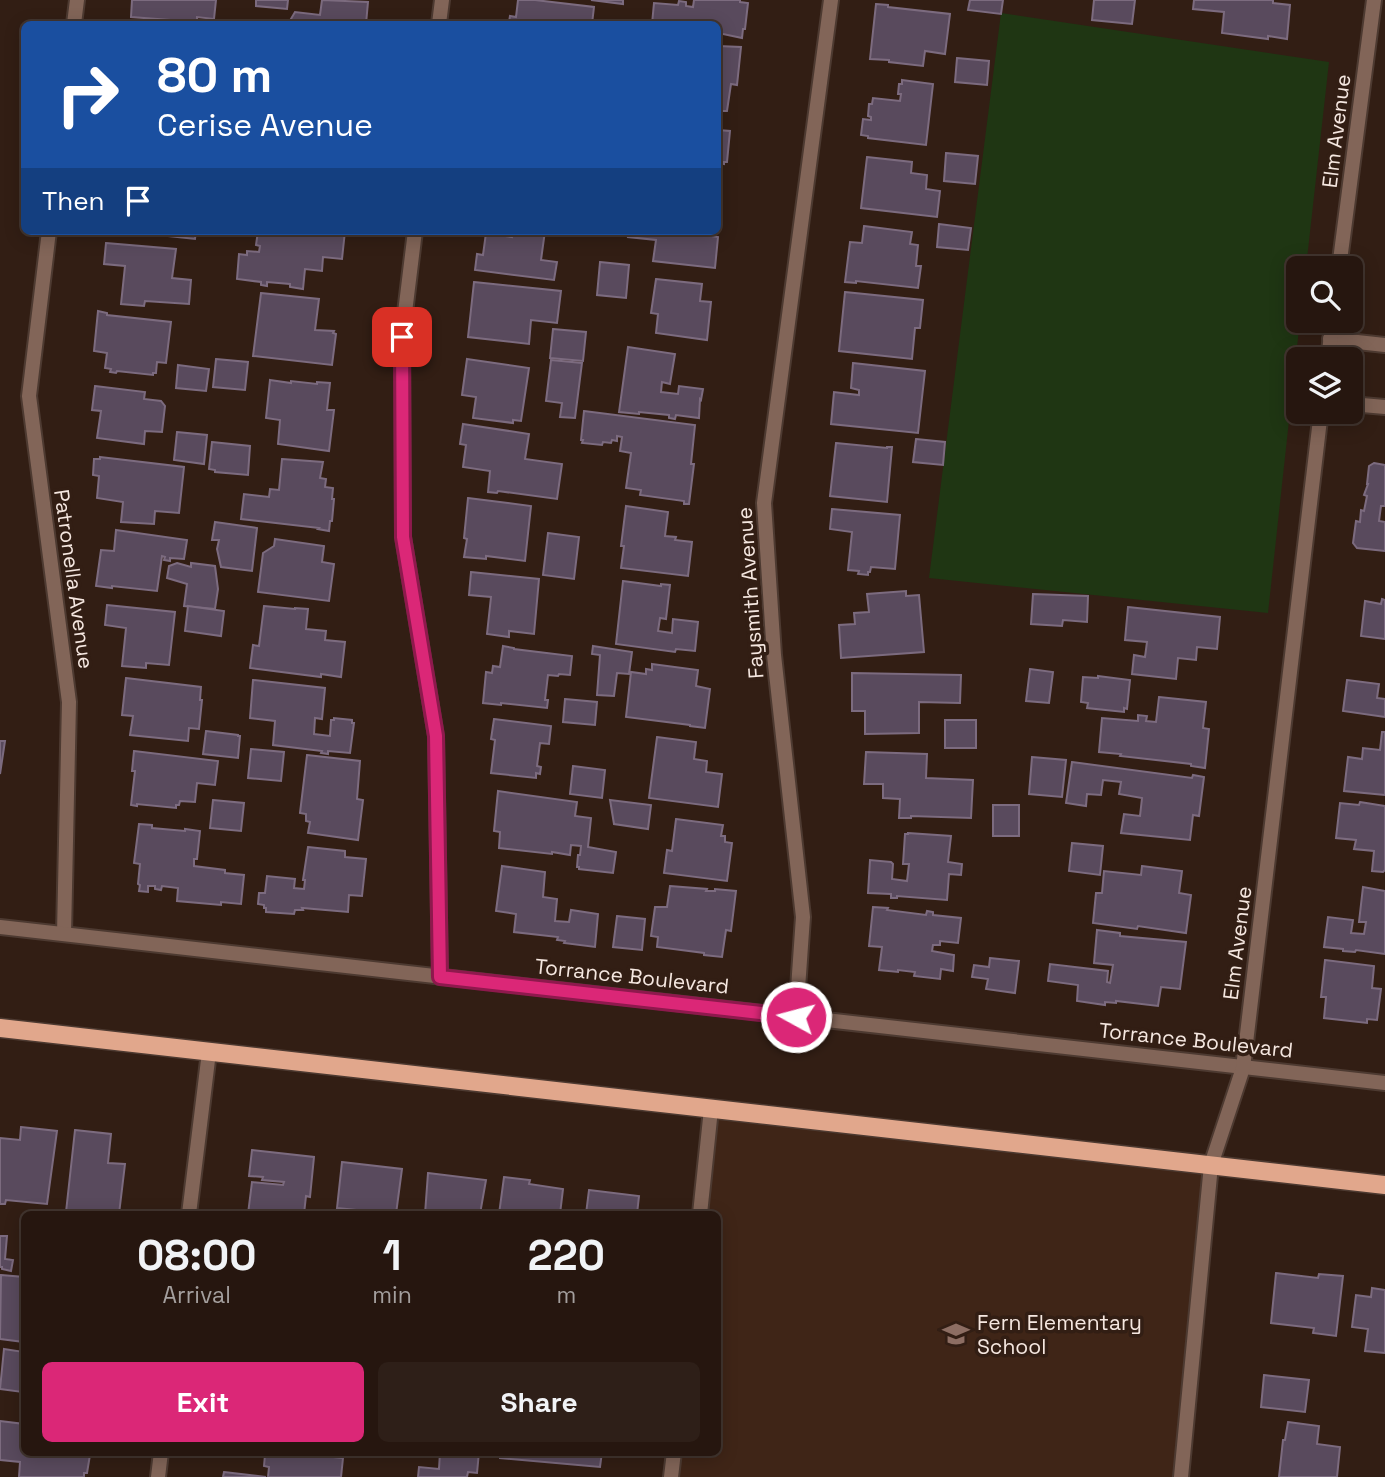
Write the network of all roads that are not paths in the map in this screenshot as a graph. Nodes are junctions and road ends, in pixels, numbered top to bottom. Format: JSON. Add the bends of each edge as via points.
{"nodes":[{"id":1,"x":77,"y":0,"type":"edge"},
{"id":2,"x":442,"y":0,"type":"edge"},
{"id":3,"x":831,"y":0,"type":"edge"},
{"id":4,"x":1374,"y":0,"type":"edge"},
{"id":5,"x":74,"y":21,"type":"edge"},
{"id":6,"x":439,"y":21,"type":"edge"},
{"id":7,"x":49,"y":235,"type":"edge"},
{"id":8,"x":415,"y":235,"type":"edge"},
{"id":9,"x":1341,"y":256,"type":"edge"},
{"id":10,"x":1331,"y":333,"type":"edge"},
{"id":11,"x":1330,"y":339,"type":"junction"},
{"id":12,"x":1385,"y":345,"type":"edge"},
{"id":13,"x":1329,"y":347,"type":"edge"},
{"id":14,"x":1363,"y":405,"type":"edge"},
{"id":15,"x":1385,"y":407,"type":"edge"},
{"id":16,"x":1319,"y":424,"type":"edge"},
{"id":17,"x":0,"y":927,"type":"edge"},
{"id":18,"x":64,"y":934,"type":"junction"},
{"id":19,"x":440,"y":977,"type":"junction"},
{"id":20,"x":796,"y":1017,"type":"junction"},
{"id":21,"x":0,"y":1028,"type":"edge"},
{"id":22,"x":209,"y":1052,"type":"junction"},
{"id":23,"x":1243,"y":1068,"type":"junction"},
{"id":24,"x":1385,"y":1083,"type":"edge"},
{"id":25,"x":711,"y":1109,"type":"junction"},
{"id":26,"x":1211,"y":1165,"type":"junction"},
{"id":27,"x":1385,"y":1185,"type":"edge"},
{"id":28,"x":189,"y":1211,"type":"edge"},
{"id":29,"x":700,"y":1211,"type":"edge"},
{"id":30,"x":161,"y":1456,"type":"edge"},
{"id":31,"x":674,"y":1456,"type":"edge"},
{"id":32,"x":158,"y":1477,"type":"edge"},
{"id":33,"x":671,"y":1477,"type":"edge"},
{"id":34,"x":1181,"y":1477,"type":"edge"}],
"edges":[{"from":1,"to":5,"type":"street"},
{"from":2,"to":6,"type":"street"},
{"from":3,"to":20,"type":"street","name":"Faysmith Avenue","via":[[764,503],[774,655],[803,917]]},
{"from":4,"to":9,"type":"street","name":"Elm Avenue"},
{"from":7,"to":18,"type":"street","name":"Patronella Avenue","via":[[29,396],[69,702]]},
{"from":8,"to":19,"type":"street","via":[[402,337],[403,537],[436,736]]},
{"from":10,"to":11,"type":"street"},
{"from":11,"to":12,"type":"street"},
{"from":11,"to":13,"type":"street"},
{"from":14,"to":15,"type":"street"},
{"from":16,"to":23,"type":"street","name":"Elm Avenue"},
{"from":17,"to":18,"type":"street","name":"Torrance Boulevard"},
{"from":18,"to":19,"type":"street","name":"Torrance Boulevard"},
{"from":19,"to":20,"type":"street","name":"Torrance Boulevard"},
{"from":20,"to":23,"type":"street","name":"Torrance Boulevard"},
{"from":21,"to":22,"type":"main road"},
{"from":22,"to":25,"type":"main road"},
{"from":22,"to":28,"type":"street"},
{"from":23,"to":24,"type":"street","name":"Torrance Boulevard"},
{"from":23,"to":26,"type":"street","name":"Elm Avenue"},
{"from":25,"to":26,"type":"main road"},
{"from":25,"to":29,"type":"street"},
{"from":26,"to":27,"type":"main road"},
{"from":26,"to":34,"type":"street","name":"Elm Avenue"},
{"from":30,"to":32,"type":"street"},
{"from":31,"to":33,"type":"street"}]}
